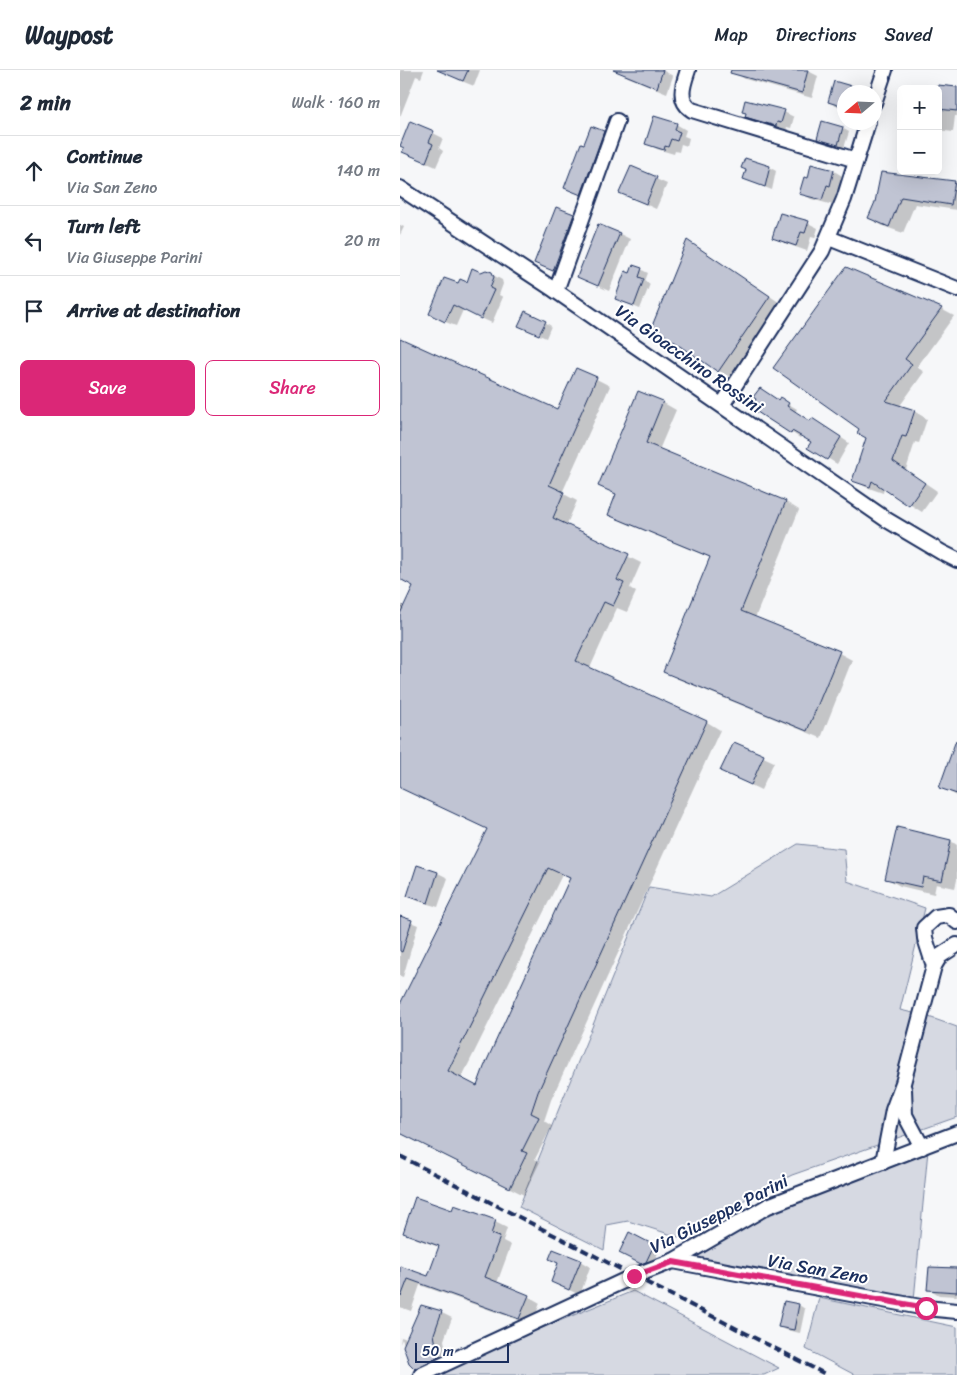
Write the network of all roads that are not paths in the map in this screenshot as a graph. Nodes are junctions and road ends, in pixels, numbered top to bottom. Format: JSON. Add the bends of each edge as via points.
{"nodes":[{"id":1,"x":688,"y":70,"type":"edge"},
{"id":2,"x":885,"y":70,"type":"edge"},
{"id":3,"x":880,"y":85,"type":"edge"},
{"id":4,"x":617,"y":121,"type":"dead end"},
{"id":5,"x":865,"y":130,"type":"edge"},
{"id":6,"x":856,"y":160,"type":"junction"},
{"id":7,"x":400,"y":188,"type":"edge"},
{"id":8,"x":829,"y":238,"type":"junction"},
{"id":9,"x":957,"y":288,"type":"edge"},
{"id":10,"x":556,"y":291,"type":"junction"},
{"id":11,"x":722,"y":405,"type":"junction"},
{"id":12,"x":957,"y":560,"type":"edge"},
{"id":13,"x":957,"y":922,"type":"edge"},
{"id":14,"x":957,"y":945,"type":"edge"},
{"id":15,"x":934,"y":966,"type":"junction"},
{"id":16,"x":903,"y":1083,"type":"junction"},
{"id":17,"x":957,"y":1134,"type":"edge"},
{"id":18,"x":922,"y":1147,"type":"junction"},
{"id":19,"x":882,"y":1162,"type":"junction"},
{"id":20,"x":673,"y":1262,"type":"junction"},
{"id":21,"x":957,"y":1311,"type":"edge"},
{"id":22,"x":421,"y":1375,"type":"edge"}],
"edges":[{"from":1,"to":6,"type":"street","via":[[682,95],[692,110]]},
{"from":2,"to":3,"type":"street"},
{"from":4,"to":10,"type":"street"},
{"from":5,"to":6,"type":"street"},
{"from":6,"to":8,"type":"street"},
{"from":7,"to":10,"type":"street","name":"Via Gioacchino Rossini"},
{"from":8,"to":9,"type":"street"},
{"from":8,"to":11,"type":"street"},
{"from":10,"to":11,"type":"street","name":"Via Gioacchino Rossini"},
{"from":11,"to":12,"type":"street","name":"Via Gioacchino Rossini","via":[[887,520]]},
{"from":13,"to":15,"type":"street","via":[[949,915],[936,917],[924,928]]},
{"from":14,"to":15,"type":"street","via":[[940,956]]},
{"from":15,"to":16,"type":"street"},
{"from":16,"to":18,"type":"street","via":[[905,1115]]},
{"from":16,"to":19,"type":"street","via":[[893,1110]]},
{"from":17,"to":18,"type":"street","name":"Via Giuseppe Parini"},
{"from":18,"to":19,"type":"street","name":"Via Giuseppe Parini"},
{"from":19,"to":20,"type":"street","name":"Via Giuseppe Parini","via":[[768,1206]]},
{"from":20,"to":21,"type":"street","name":"Via San Zeno"},
{"from":20,"to":22,"type":"street","name":"Via Giuseppe Parini","via":[[634,1276]]}]}
